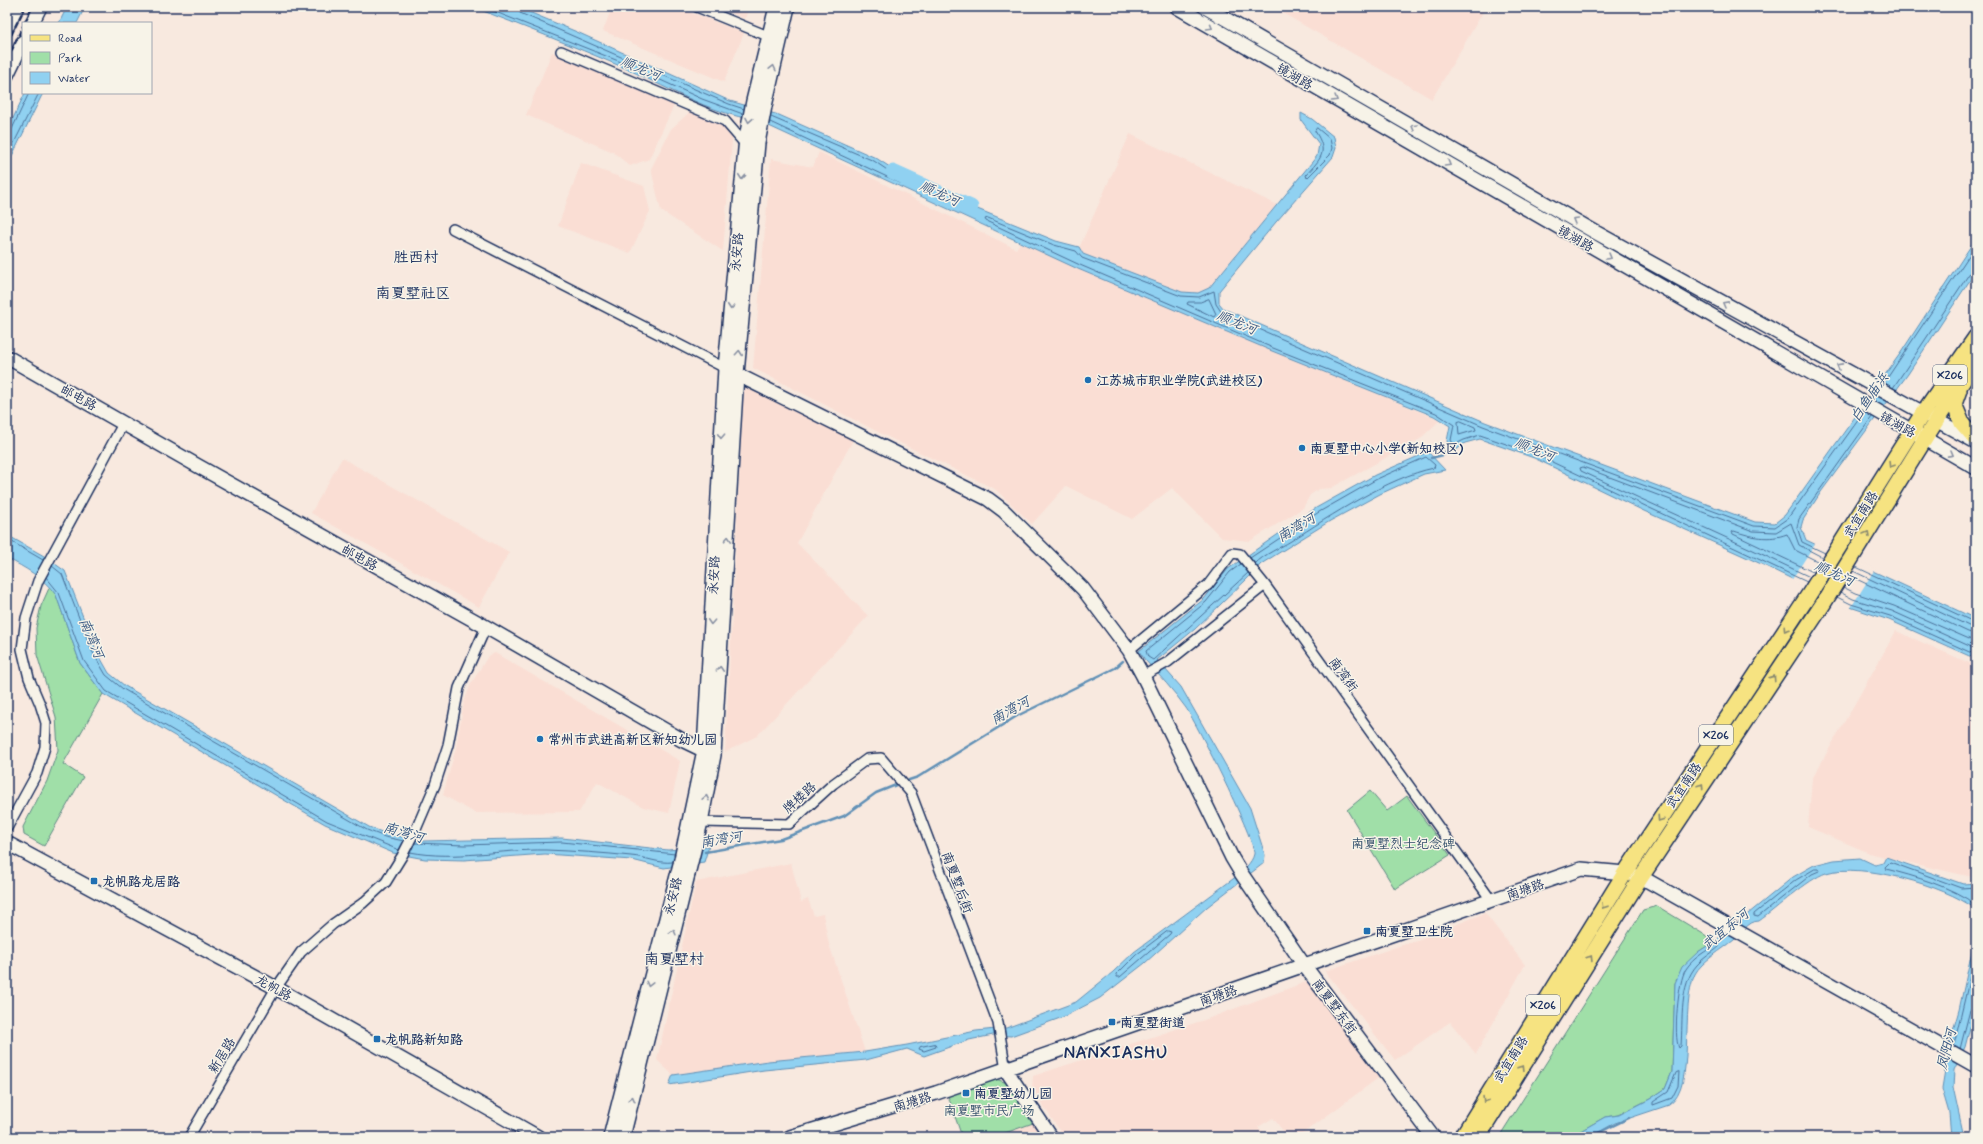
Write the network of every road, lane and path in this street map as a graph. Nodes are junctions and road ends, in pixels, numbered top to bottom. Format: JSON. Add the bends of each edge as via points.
{"nodes":[{"id":1,"x":17,"y":7,"type":"edge"},
{"id":2,"x":40,"y":7,"type":"edge"},
{"id":3,"x":697,"y":7,"type":"edge"},
{"id":4,"x":776,"y":7,"type":"edge"},
{"id":5,"x":788,"y":7,"type":"edge"},
{"id":6,"x":1177,"y":7,"type":"edge"},
{"id":7,"x":1205,"y":7,"type":"edge"},
{"id":8,"x":32,"y":22,"type":"edge"},
{"id":9,"x":7,"y":27,"type":"edge"},
{"id":10,"x":768,"y":36,"type":"junction"},
{"id":11,"x":22,"y":44,"type":"edge"},
{"id":12,"x":561,"y":52,"type":"dead end"},
{"id":13,"x":7,"y":75,"type":"edge"},
{"id":14,"x":759,"y":103,"type":"junction"},
{"id":15,"x":750,"y":142,"type":"junction"},
{"id":16,"x":453,"y":229,"type":"dead end"},
{"id":17,"x":1976,"y":338,"type":"edge"},
{"id":18,"x":7,"y":357,"type":"edge"},
{"id":19,"x":1976,"y":361,"type":"edge"},
{"id":20,"x":725,"y":368,"type":"junction"},
{"id":21,"x":737,"y":374,"type":"junction"},
{"id":22,"x":1963,"y":380,"type":"junction"},
{"id":23,"x":1930,"y":417,"type":"junction"},
{"id":24,"x":124,"y":422,"type":"junction"},
{"id":25,"x":1912,"y":432,"type":"junction"},
{"id":26,"x":1926,"y":440,"type":"junction"},
{"id":27,"x":1976,"y":441,"type":"edge"},
{"id":28,"x":1976,"y":468,"type":"edge"},
{"id":29,"x":1265,"y":585,"type":"junction"},
{"id":30,"x":486,"y":627,"type":"junction"},
{"id":31,"x":1129,"y":650,"type":"junction"},
{"id":32,"x":1147,"y":675,"type":"junction"},
{"id":33,"x":709,"y":753,"type":"junction"},
{"id":34,"x":880,"y":758,"type":"joint"},
{"id":35,"x":701,"y":822,"type":"junction"},
{"id":36,"x":7,"y":828,"type":"edge"},
{"id":37,"x":691,"y":836,"type":"junction"},
{"id":38,"x":7,"y":843,"type":"edge"},
{"id":39,"x":685,"y":863,"type":"junction"},
{"id":40,"x":1625,"y":873,"type":"junction"},
{"id":41,"x":1641,"y":877,"type":"junction"},
{"id":42,"x":1491,"y":900,"type":"junction"},
{"id":43,"x":1304,"y":965,"type":"junction"},
{"id":44,"x":276,"y":988,"type":"junction"},
{"id":45,"x":1971,"y":1063,"type":"edge"},
{"id":46,"x":1006,"y":1070,"type":"junction"},
{"id":47,"x":190,"y":1137,"type":"edge"},
{"id":48,"x":538,"y":1137,"type":"edge"},
{"id":49,"x":610,"y":1137,"type":"edge"},
{"id":50,"x":623,"y":1137,"type":"edge"},
{"id":51,"x":790,"y":1137,"type":"edge"},
{"id":52,"x":1051,"y":1137,"type":"edge"},
{"id":53,"x":1433,"y":1137,"type":"edge"},
{"id":54,"x":1462,"y":1137,"type":"edge"},
{"id":55,"x":1478,"y":1137,"type":"edge"}],
"edges":[{"from":1,"to":9,"type":"street"},
{"from":2,"to":8,"type":"street"},
{"from":3,"to":10,"type":"street"},
{"from":4,"to":10,"type":"street"},
{"from":14,"to":5,"type":"street","one_way":true},
{"from":6,"to":25,"type":"street","name":"镜湖路","one_way":true},
{"from":23,"to":7,"type":"street","name":"镜湖路","one_way":true,"via":[[1588,228]]},
{"from":10,"to":14,"type":"street"},
{"from":11,"to":13,"type":"street"},
{"from":12,"to":15,"type":"street","via":[[725,121]]},
{"from":14,"to":15,"type":"street"},
{"from":15,"to":20,"type":"street","name":"永安路","one_way":true},
{"from":21,"to":15,"type":"street","name":"永安路","one_way":true},
{"from":16,"to":20,"type":"street"},
{"from":17,"to":23,"type":"main road","name":"武宜南路","number":"X206"},
{"from":18,"to":24,"type":"street","name":"邮电路"},
{"from":19,"to":22,"type":"main road","name":"武宜南路","number":"X206"},
{"from":20,"to":21,"type":"street","name":"南夏墅东街"},
{"from":20,"to":33,"type":"street","name":"永安路","one_way":true},
{"from":21,"to":31,"type":"street","name":"南夏墅东街","via":[[988,499],[1004,511],[1083,589]]},
{"from":33,"to":21,"type":"street","name":"永安路","one_way":true},
{"from":22,"to":23,"type":"main road","name":"武宜南路","number":"X206"},
{"from":22,"to":27,"type":"main road","via":[[1954,404],[1962,423]]},
{"from":23,"to":25,"type":"main road","name":"武宜南路","number":"X206"},
{"from":23,"to":26,"type":"main road","name":"武宜南路","number":"X206"},
{"from":23,"to":27,"type":"street","name":"镜湖路"},
{"from":24,"to":30,"type":"street","name":"邮电路"},
{"from":24,"to":36,"type":"street","via":[[38,581],[26,618],[22,649],[29,678],[46,723],[45,747],[37,773]]},
{"from":25,"to":26,"type":"street","name":"镜湖路"},
{"from":25,"to":40,"type":"main road","name":"武宜南路","number":"X206","one_way":true,"via":[[1808,596]]},
{"from":26,"to":28,"type":"street","name":"镜湖路","one_way":true},
{"from":41,"to":26,"type":"main road","name":"武宜南路","number":"X206","one_way":true,"via":[[1823,604]]},
{"from":29,"to":31,"type":"street","name":"南湾街","via":[[1240,554],[1232,553],[1208,585]]},
{"from":29,"to":32,"type":"street","via":[[1168,662]]},
{"from":29,"to":42,"type":"street","name":"南湾街"},
{"from":30,"to":33,"type":"street","name":"邮电路"},
{"from":30,"to":44,"type":"street","name":"新居路","via":[[459,688],[448,745],[435,785],[402,856],[386,882],[301,952]]},
{"from":31,"to":32,"type":"street","name":"南夏墅东街"},
{"from":32,"to":43,"type":"street","name":"南夏墅东街","via":[[1232,858]]},
{"from":35,"to":33,"type":"street","name":"永安路","one_way":true},
{"from":33,"to":37,"type":"street","name":"永安路"},
{"from":34,"to":35,"type":"street","name":"牌楼路","via":[[868,759],[844,776],[789,824]]},
{"from":34,"to":46,"type":"street","name":"南夏墅后街","via":[[911,793],[998,1023]]},
{"from":35,"to":37,"type":"street","name":"永安路"},
{"from":37,"to":39,"type":"street","name":"永安路"},
{"from":38,"to":44,"type":"street","name":"龙帆路"},
{"from":39,"to":49,"type":"street","name":"永安路","one_way":true},
{"from":50,"to":39,"type":"street","name":"永安路","one_way":true},
{"from":40,"to":41,"type":"street","name":"南塘路"},
{"from":40,"to":42,"type":"street","name":"南塘路","via":[[1581,870]]},
{"from":40,"to":54,"type":"main road","name":"武宜南路","number":"X206","one_way":true},
{"from":41,"to":45,"type":"street","name":"南塘路"},
{"from":55,"to":41,"type":"main road","name":"武宜南路","number":"X206","one_way":true},
{"from":42,"to":43,"type":"street","name":"南塘路"},
{"from":43,"to":46,"type":"street","name":"南塘路"},
{"from":43,"to":53,"type":"street","name":"南夏墅东街"},
{"from":44,"to":47,"type":"street","name":"新居路"},
{"from":44,"to":48,"type":"street","name":"龙帆路"},
{"from":46,"to":51,"type":"street","name":"南塘路"},
{"from":46,"to":52,"type":"street"}]}
